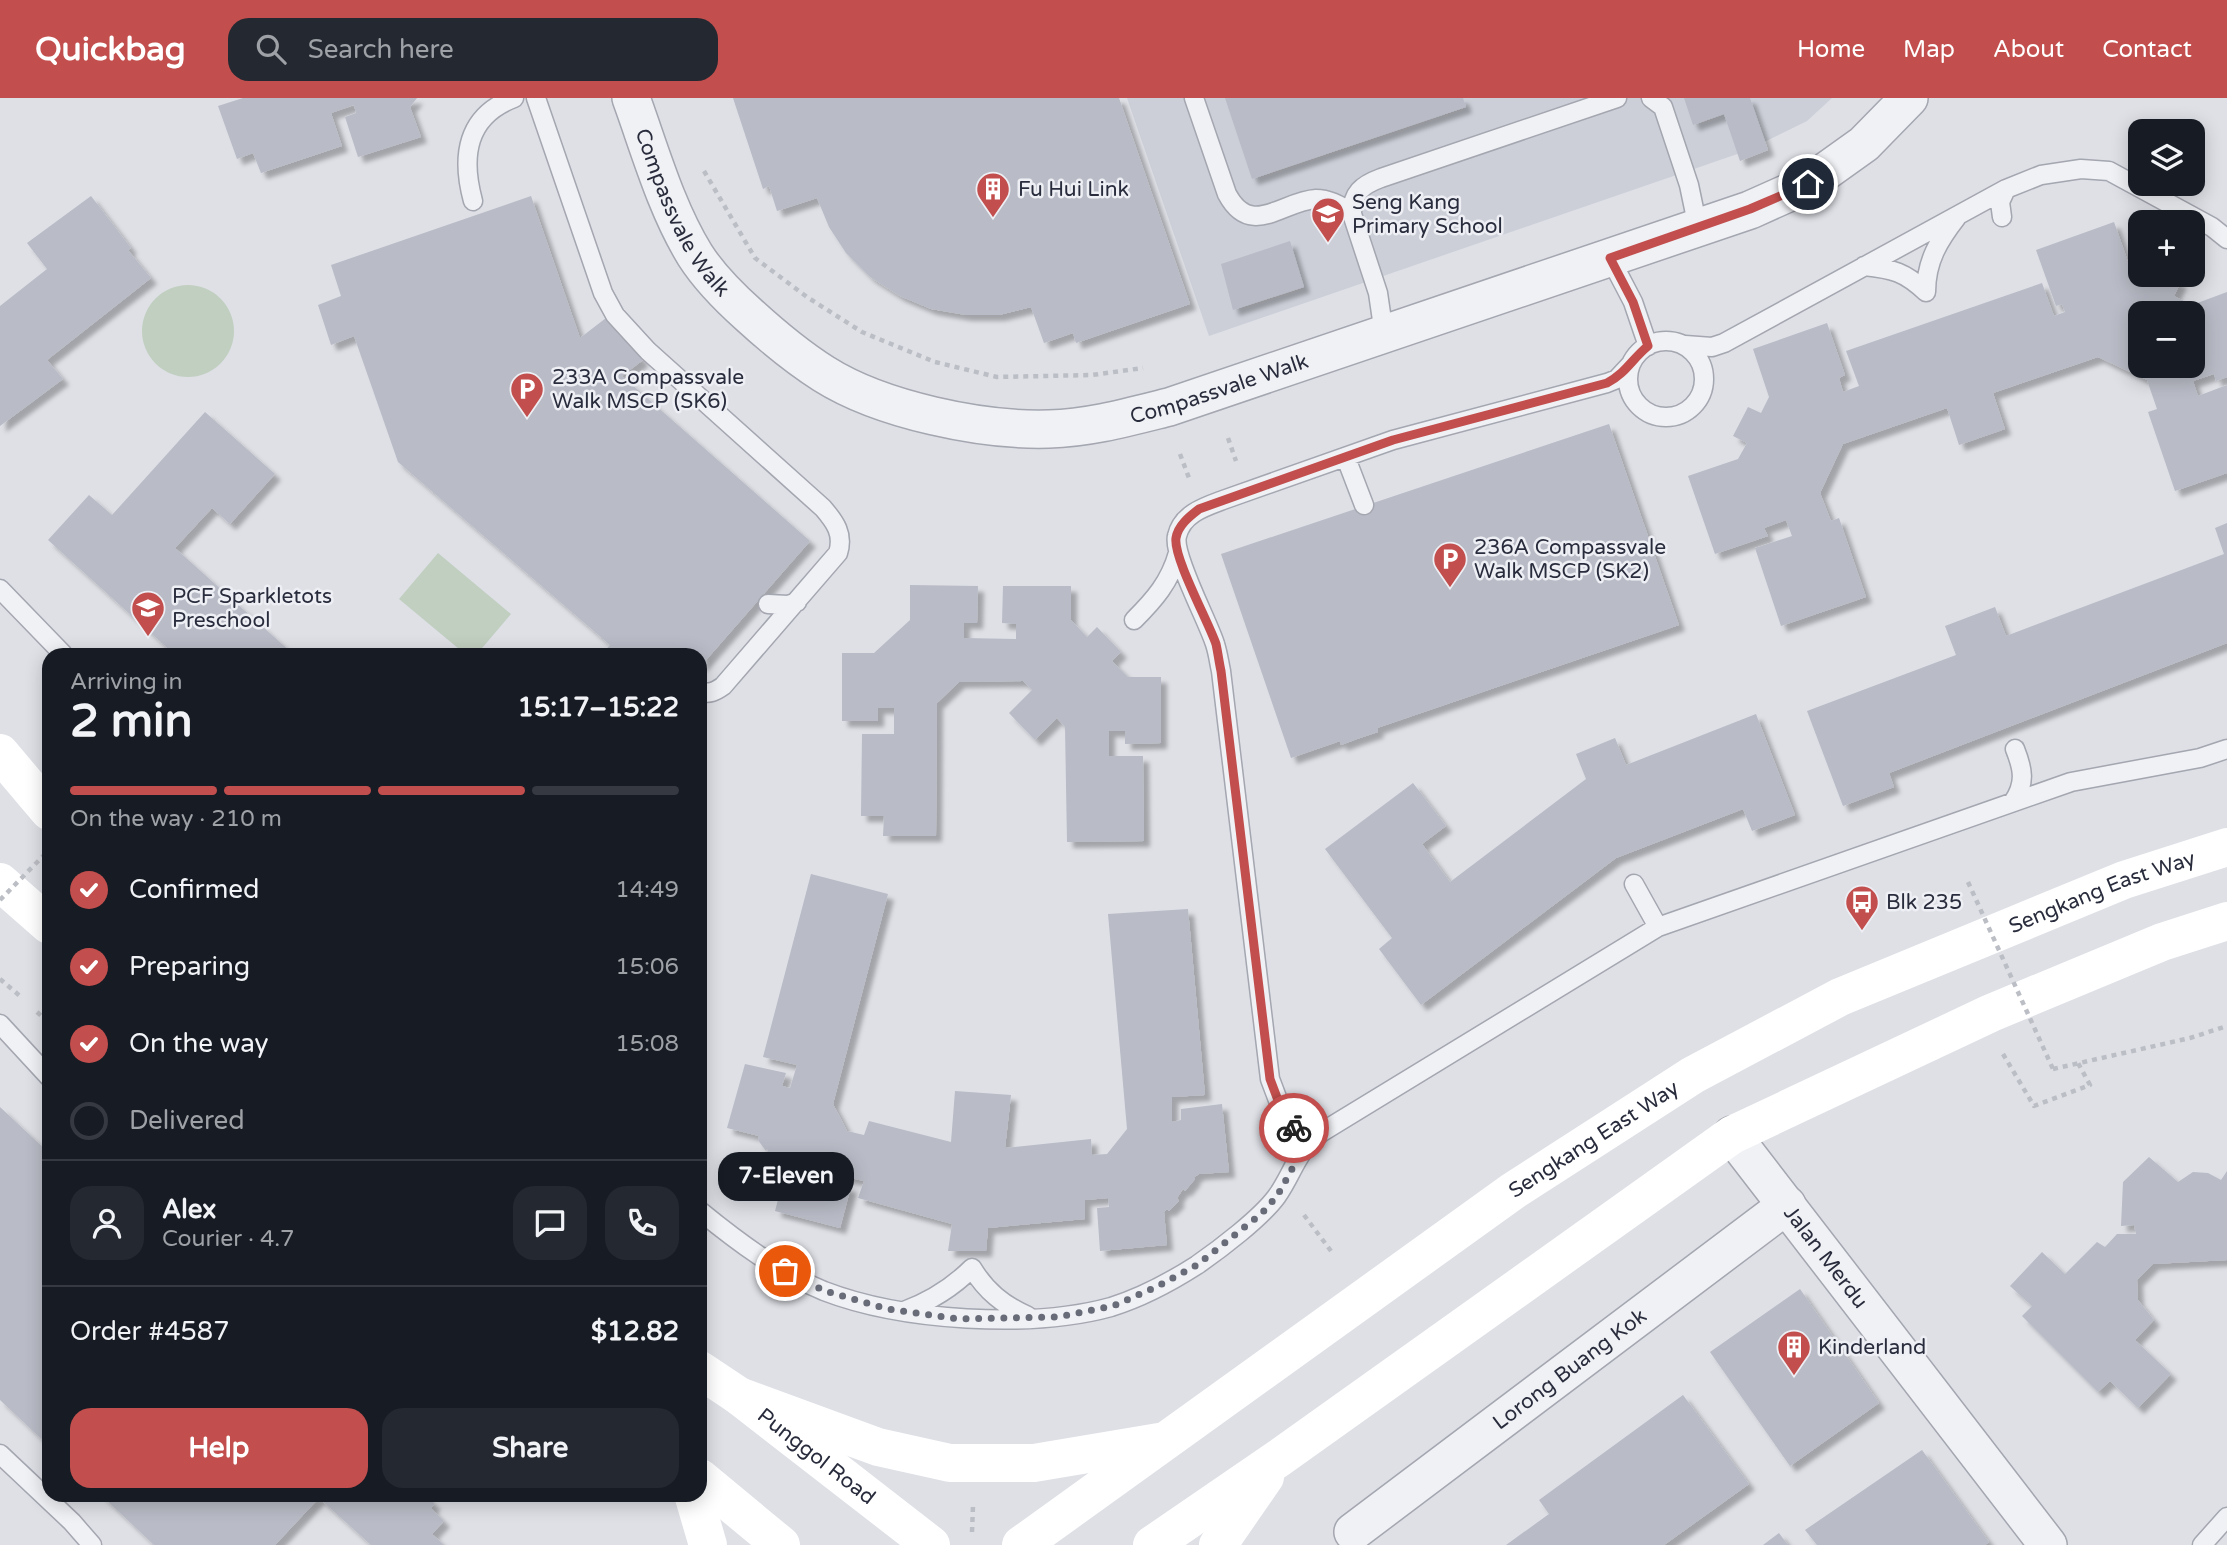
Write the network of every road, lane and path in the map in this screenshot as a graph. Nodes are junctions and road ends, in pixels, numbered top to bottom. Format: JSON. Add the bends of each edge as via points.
{"nodes":[{"id":1,"x":514,"y":98,"type":"edge"},
{"id":2,"x":536,"y":98,"type":"edge"},
{"id":3,"x":631,"y":98,"type":"edge"},
{"id":4,"x":1194,"y":98,"type":"edge"},
{"id":5,"x":1617,"y":98,"type":"edge"},
{"id":6,"x":1651,"y":98,"type":"edge"},
{"id":7,"x":1909,"y":98,"type":"edge"},
{"id":8,"x":698,"y":161,"type":"dead end"},
{"id":9,"x":2006,"y":189,"type":"junction"},
{"id":10,"x":473,"y":201,"type":"dead end"},
{"id":11,"x":1960,"y":213,"type":"junction"},
{"id":12,"x":1352,"y":214,"type":"junction"},
{"id":13,"x":2003,"y":218,"type":"dead end"},
{"id":14,"x":1698,"y":228,"type":"junction"},
{"id":15,"x":2227,"y":239,"type":"edge"},
{"id":16,"x":1610,"y":258,"type":"junction"},
{"id":17,"x":1864,"y":266,"type":"junction"},
{"id":18,"x":1384,"y":334,"type":"junction"},
{"id":19,"x":1685,"y":345,"type":"junction"},
{"id":20,"x":1648,"y":346,"type":"junction"},
{"id":21,"x":1631,"y":364,"type":"junction"},
{"id":22,"x":1149,"y":367,"type":"dead end"},
{"id":23,"x":1346,"y":458,"type":"junction"},
{"id":24,"x":1364,"y":505,"type":"dead end"},
{"id":25,"x":1178,"y":553,"type":"junction"},
{"id":26,"x":0,"y":589,"type":"edge"},
{"id":27,"x":797,"y":602,"type":"junction"},
{"id":28,"x":768,"y":604,"type":"dead end"},
{"id":29,"x":1134,"y":620,"type":"dead end"},
{"id":30,"x":57,"y":648,"type":"edge"},
{"id":31,"x":707,"y":693,"type":"edge"},
{"id":32,"x":2015,"y":749,"type":"dead end"},
{"id":33,"x":2227,"y":749,"type":"edge"},
{"id":34,"x":0,"y":753,"type":"edge"},
{"id":35,"x":2013,"y":802,"type":"junction"},
{"id":36,"x":42,"y":803,"type":"edge"},
{"id":37,"x":2227,"y":847,"type":"edge"},
{"id":38,"x":42,"y":857,"type":"edge"},
{"id":39,"x":0,"y":882,"type":"edge"},
{"id":40,"x":1968,"y":882,"type":"dead end"},
{"id":41,"x":1634,"y":884,"type":"dead end"},
{"id":42,"x":0,"y":900,"type":"edge"},
{"id":43,"x":42,"y":919,"type":"edge"},
{"id":44,"x":2227,"y":921,"type":"edge"},
{"id":45,"x":1658,"y":927,"type":"junction"},
{"id":46,"x":0,"y":1024,"type":"edge"},
{"id":47,"x":2227,"y":1026,"type":"edge"},
{"id":48,"x":42,"y":1069,"type":"edge"},
{"id":49,"x":1732,"y":1135,"type":"junction"},
{"id":50,"x":1306,"y":1144,"type":"junction"},
{"id":51,"x":1282,"y":1186,"type":"junction"},
{"id":52,"x":1787,"y":1205,"type":"junction"},
{"id":53,"x":707,"y":1216,"type":"edge"},
{"id":54,"x":1334,"y":1255,"type":"dead end"},
{"id":55,"x":904,"y":1311,"type":"junction"},
{"id":56,"x":1032,"y":1318,"type":"junction"},
{"id":57,"x":707,"y":1375,"type":"edge"},
{"id":58,"x":739,"y":1396,"type":"junction"},
{"id":59,"x":1168,"y":1440,"type":"junction"},
{"id":60,"x":0,"y":1454,"type":"edge"},
{"id":61,"x":1279,"y":1458,"type":"junction"},
{"id":62,"x":707,"y":1484,"type":"edge"},
{"id":63,"x":42,"y":1494,"type":"edge"},
{"id":64,"x":51,"y":1502,"type":"edge"},
{"id":65,"x":695,"y":1502,"type":"edge"},
{"id":66,"x":2227,"y":1517,"type":"edge"},
{"id":67,"x":72,"y":1522,"type":"junction"},
{"id":68,"x":1353,"y":1532,"type":"dead end"},
{"id":69,"x":83,"y":1545,"type":"edge"},
{"id":70,"x":92,"y":1545,"type":"edge"},
{"id":71,"x":708,"y":1545,"type":"edge"},
{"id":72,"x":780,"y":1545,"type":"edge"},
{"id":73,"x":931,"y":1545,"type":"edge"},
{"id":74,"x":1021,"y":1545,"type":"edge"},
{"id":75,"x":1152,"y":1545,"type":"edge"},
{"id":76,"x":1219,"y":1545,"type":"edge"},
{"id":77,"x":2048,"y":1545,"type":"edge"},
{"id":78,"x":2202,"y":1545,"type":"edge"}],
"edges":[{"from":1,"to":10,"type":"lane","via":[[484,119],[471,135],[466,159]]},
{"from":2,"to":27,"type":"lane","via":[[603,293],[615,315],[648,351],[834,520],[841,543],[838,553]]},
{"from":3,"to":18,"type":"street","name":"Compassvale Walk","via":[[669,203],[696,256],[733,301],[777,340],[825,375],[877,400],[995,427],[1091,426],[1169,407]]},
{"from":4,"to":12,"type":"lane","via":[[1227,194],[1241,212],[1262,216],[1314,199],[1335,203]]},
{"from":5,"to":12,"type":"lane","via":[[1368,182],[1357,191]]},
{"from":6,"to":14,"type":"lane","via":[[1662,107],[1689,185]]},
{"from":7,"to":14,"type":"street","name":"Compassvale Walk","via":[[1864,144],[1808,184]]},
{"from":8,"to":22,"type":"path","via":[[755,258],[862,332],[935,362],[997,377],[1092,375]]},
{"from":9,"to":11,"type":"lane"},
{"from":9,"to":13,"type":"lane","via":[[2000,202]]},
{"from":9,"to":15,"type":"lane","via":[[2041,175],[2081,169],[2109,171]]},
{"from":11,"to":17,"type":"lane"},
{"from":11,"to":17,"type":"lane","via":[[1936,246],[1926,275],[1926,292],[1897,271]]},
{"from":12,"to":18,"type":"lane","via":[[1378,293]]},
{"from":14,"to":16,"type":"street","name":"Compassvale Walk"},
{"from":16,"to":18,"type":"street","name":"Compassvale Walk"},
{"from":16,"to":20,"type":"lane","via":[[1633,302]]},
{"from":17,"to":19,"type":"lane","via":[[1724,343]]},
{"from":19,"to":20,"type":"lane","via":[[1660,342]]},
{"from":19,"to":21,"type":"lane","via":[[1704,375],[1703,387],[1698,400],[1679,415],[1654,416],[1634,401],[1629,390]]},
{"from":20,"to":21,"type":"lane"},
{"from":21,"to":23,"type":"lane","via":[[1607,383],[1393,440]]},
{"from":23,"to":24,"type":"lane"},
{"from":23,"to":25,"type":"lane","via":[[1199,509],[1176,536]]},
{"from":25,"to":29,"type":"lane","via":[[1167,583]]},
{"from":25,"to":50,"type":"lane","via":[[1216,646],[1221,671],[1270,1079],[1284,1116]]},
{"from":26,"to":30,"type":"lane"},
{"from":27,"to":28,"type":"lane"},
{"from":27,"to":31,"type":"lane","via":[[723,686]]},
{"from":32,"to":35,"type":"lane","via":[[2023,780]]},
{"from":33,"to":35,"type":"lane","via":[[2071,782]]},
{"from":34,"to":36,"type":"main road"},
{"from":35,"to":45,"type":"lane"},
{"from":37,"to":59,"type":"main road","name":"Sengkang East Way","via":[[2124,880],[1840,997],[1693,1075],[1513,1191]]},
{"from":38,"to":42,"type":"path","bridge":true},
{"from":39,"to":43,"type":"main road"},
{"from":40,"to":47,"type":"path","bridge":true,"via":[[2053,1069]]},
{"from":41,"to":45,"type":"lane"},
{"from":44,"to":49,"type":"main road","via":[[2162,942],[1991,1013]]},
{"from":45,"to":50,"type":"lane"},
{"from":46,"to":48,"type":"lane"},
{"from":49,"to":52,"type":"street","name":"Jalan Merdu"},
{"from":49,"to":61,"type":"main road"},
{"from":50,"to":51,"type":"lane"},
{"from":51,"to":54,"type":"path"},
{"from":51,"to":56,"type":"lane","via":[[1261,1214],[1197,1265],[1156,1287],[1113,1306]]},
{"from":52,"to":68,"type":"street","name":"Lorong Buang Kok"},
{"from":52,"to":77,"type":"street","name":"Jalan Merdu"},
{"from":53,"to":55,"type":"lane","via":[[743,1245],[825,1291]]},
{"from":55,"to":56,"type":"lane","via":[[959,1319]]},
{"from":55,"to":56,"type":"lane","via":[[942,1293],[972,1268],[998,1300]]},
{"from":57,"to":58,"type":"main road","name":"Punggol Road"},
{"from":58,"to":59,"type":"main road","via":[[878,1447],[950,1463],[1034,1463]]},
{"from":58,"to":73,"type":"main road","name":"Punggol Road"},
{"from":59,"to":74,"type":"main road","name":"Sengkang East Way"},
{"from":60,"to":63,"type":"lane"},
{"from":61,"to":75,"type":"main road"},
{"from":61,"to":76,"type":"main road"},
{"from":62,"to":72,"type":"main road"},
{"from":64,"to":67,"type":"lane"},
{"from":65,"to":71,"type":"main road"},
{"from":66,"to":78,"type":"lane"},
{"from":67,"to":69,"type":"lane"},
{"from":67,"to":70,"type":"lane"}]}
